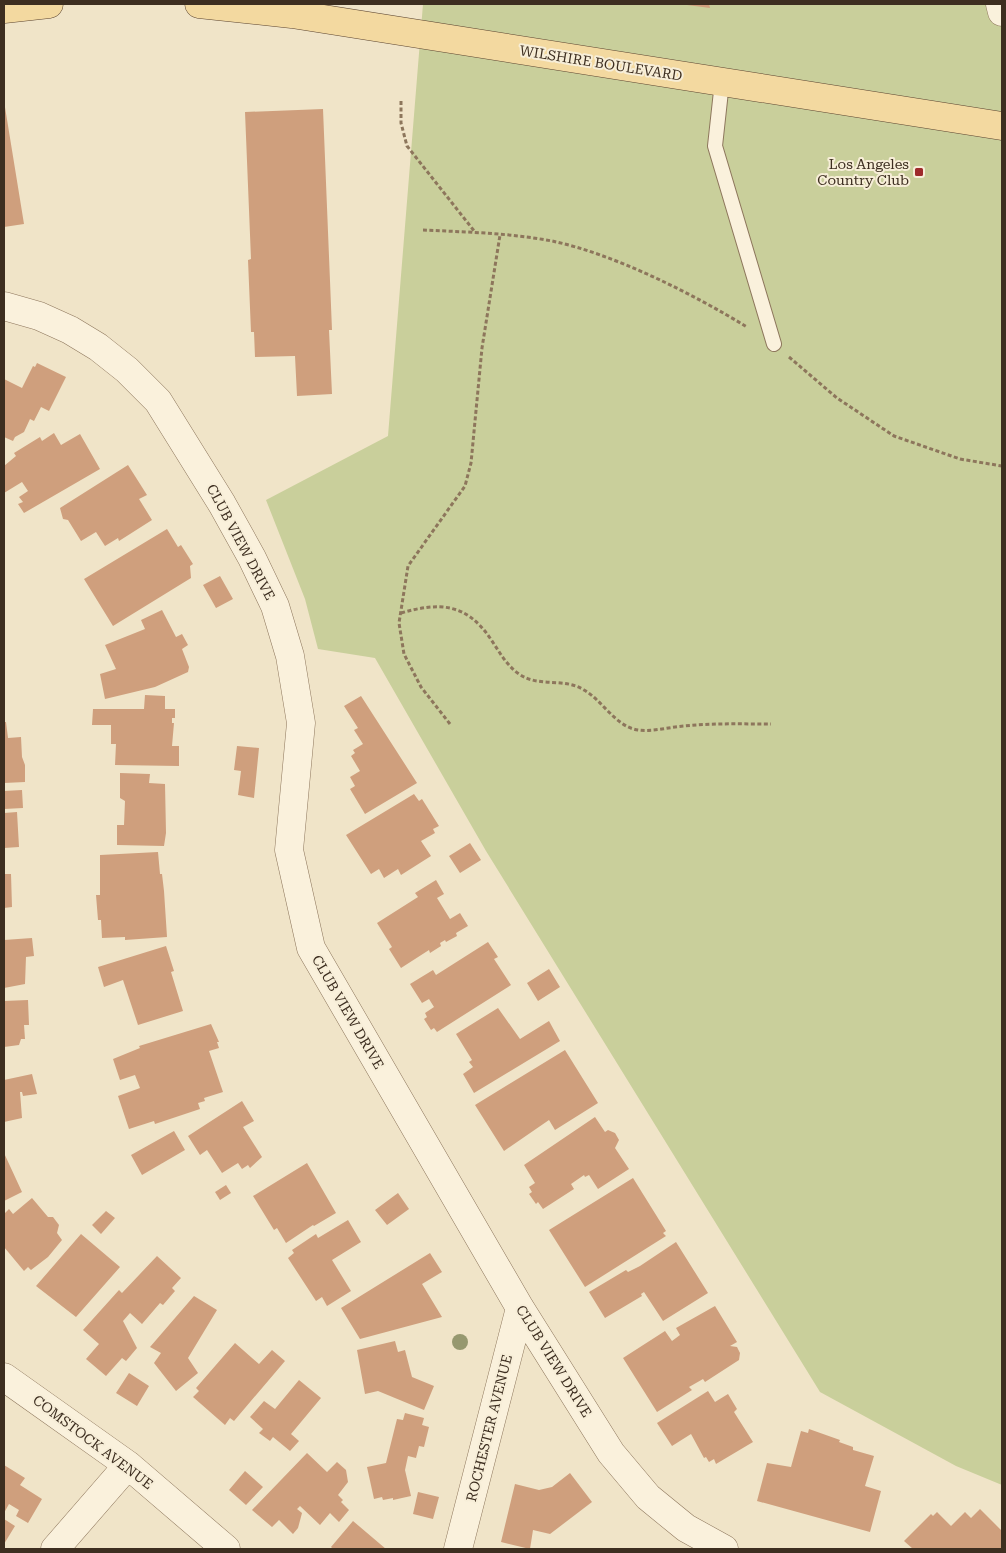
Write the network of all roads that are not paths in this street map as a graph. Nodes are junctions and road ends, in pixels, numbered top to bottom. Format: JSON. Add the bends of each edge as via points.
{"nodes":[{"id":1,"x":49,"y":4,"type":"edge"},
{"id":2,"x":199,"y":4,"type":"edge"},
{"id":3,"x":1000,"y":4,"type":"edge"},
{"id":4,"x":4,"y":9,"type":"edge"},
{"id":5,"x":1002,"y":12,"type":"edge"},
{"id":6,"x":722,"y":82,"type":"junction"},
{"id":7,"x":1002,"y":126,"type":"edge"},
{"id":8,"x":4,"y":306,"type":"edge"},
{"id":9,"x":774,"y":344,"type":"road end"},
{"id":10,"x":520,"y":1308,"type":"junction"},
{"id":11,"x":4,"y":1377,"type":"edge"},
{"id":12,"x":128,"y":1465,"type":"junction"},
{"id":13,"x":55,"y":1549,"type":"edge"},
{"id":14,"x":226,"y":1549,"type":"edge"},
{"id":15,"x":458,"y":1549,"type":"edge"},
{"id":16,"x":724,"y":1549,"type":"edge"}],
"edges":[{"from":1,"to":4,"type":"main road"},
{"from":2,"to":6,"type":"main road","name":"WILSHIRE BOULEVARD","via":[[292,14]]},
{"from":3,"to":5,"type":"street"},
{"from":6,"to":7,"type":"main road","name":"WILSHIRE BOULEVARD"},
{"from":6,"to":9,"type":"lane","via":[[715,146]]},
{"from":8,"to":10,"type":"street","name":"CLUB VIEW DRIVE","via":[[40,316],[98,347],[158,401],[252,558],[275,606],[290,656],[302,723],[289,850],[311,948]]},
{"from":10,"to":15,"type":"street","name":"ROCHESTER AVENUE"},
{"from":10,"to":16,"type":"street","name":"CLUB VIEW DRIVE","via":[[611,1453],[642,1489],[686,1528]]},
{"from":11,"to":12,"type":"street","name":"COMSTOCK AVENUE"},
{"from":12,"to":13,"type":"street"},
{"from":12,"to":14,"type":"street","name":"COMSTOCK AVENUE"}]}
